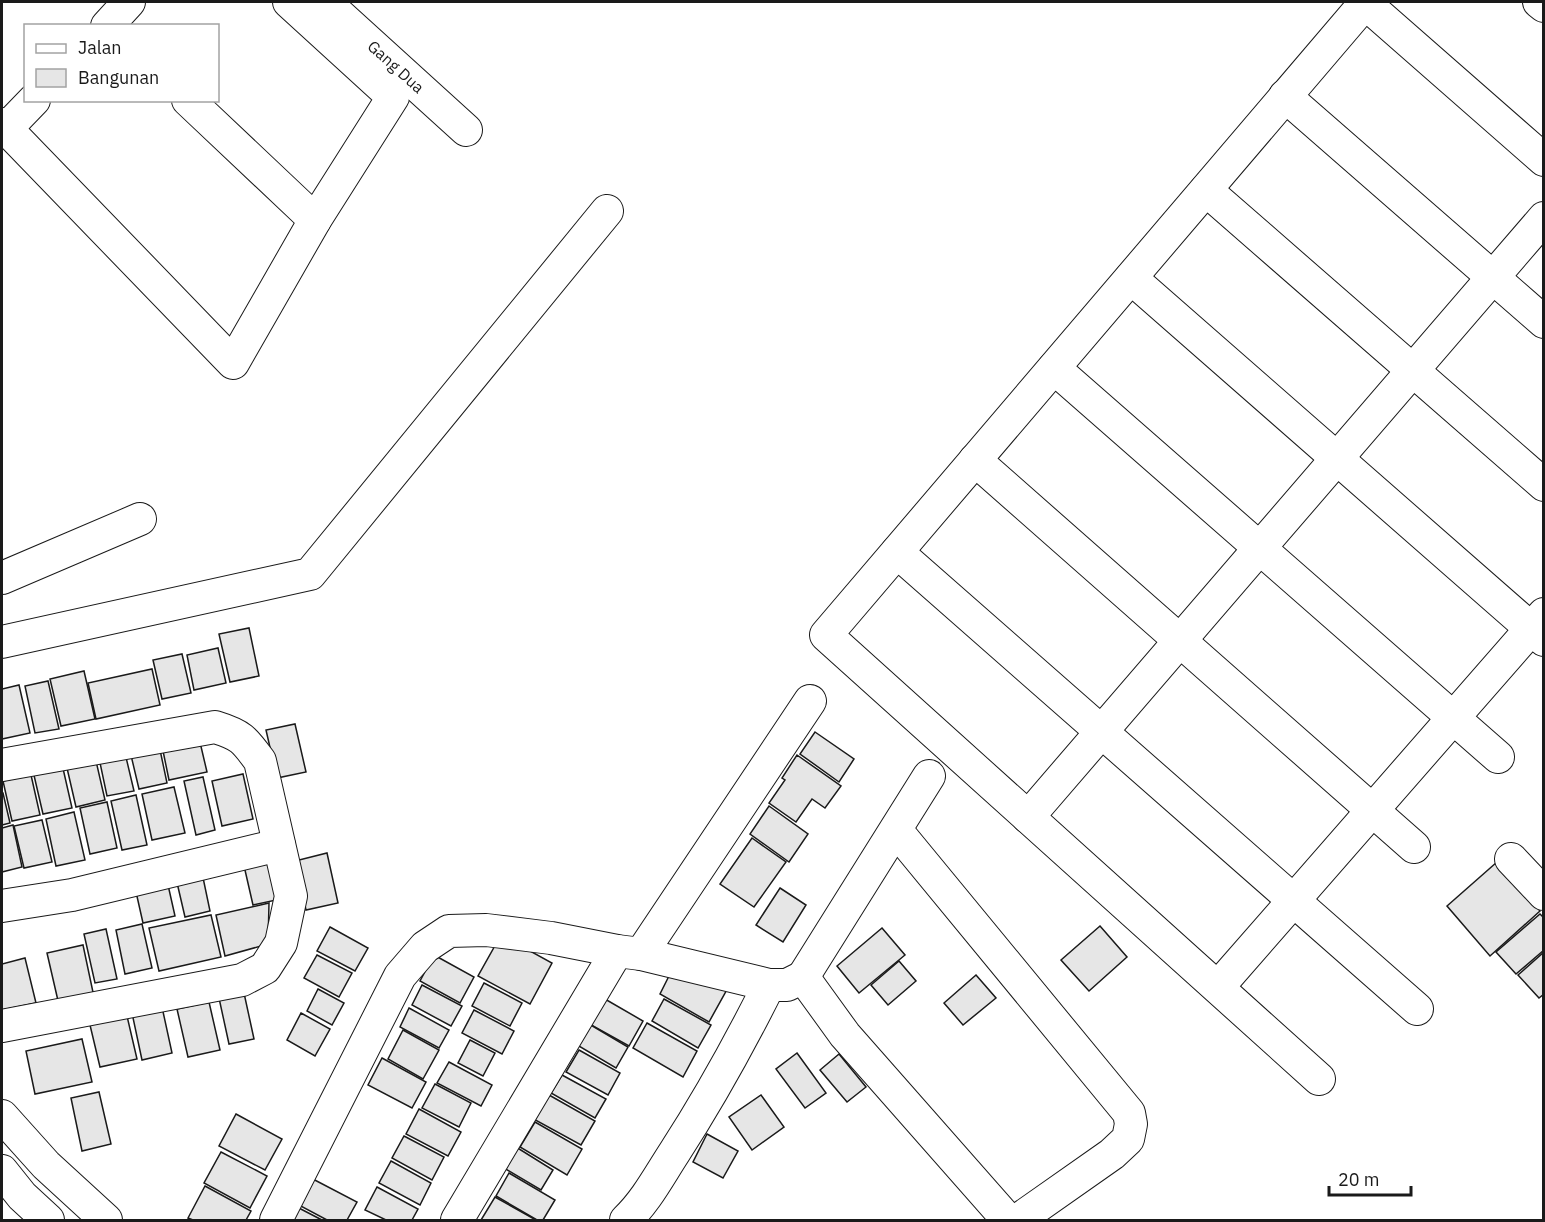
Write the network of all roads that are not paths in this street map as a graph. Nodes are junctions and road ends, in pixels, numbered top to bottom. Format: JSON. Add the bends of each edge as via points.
{"nodes":[{"id":1,"x":129,"y":2,"type":"edge"},
{"id":2,"x":289,"y":2,"type":"edge"},
{"id":3,"x":325,"y":2,"type":"edge"},
{"id":4,"x":1365,"y":2,"type":"edge"},
{"id":5,"x":1539,"y":2,"type":"edge"},
{"id":6,"x":1544,"y":6,"type":"edge"},
{"id":7,"x":109,"y":24,"type":"edge"},
{"id":8,"x":1285,"y":96,"type":"junction"},
{"id":9,"x":32,"y":102,"type":"edge"},
{"id":10,"x":190,"y":102,"type":"edge"},
{"id":11,"x":4,"y":127,"type":"edge"},
{"id":12,"x":466,"y":130,"type":"dead end"},
{"id":13,"x":1544,"y":160,"type":"edge"},
{"id":14,"x":1206,"y":190,"type":"junction"},
{"id":15,"x":607,"y":211,"type":"dead end"},
{"id":16,"x":1544,"y":218,"type":"edge"},
{"id":17,"x":315,"y":220,"type":"junction"},
{"id":18,"x":1131,"y":278,"type":"junction"},
{"id":19,"x":1492,"y":278,"type":"junction"},
{"id":20,"x":1544,"y":322,"type":"edge"},
{"id":21,"x":1054,"y":368,"type":"junction"},
{"id":22,"x":1412,"y":370,"type":"junction"},
{"id":23,"x":1337,"y":458,"type":"junction"},
{"id":24,"x":975,"y":460,"type":"junction"},
{"id":25,"x":1544,"y":485,"type":"edge"},
{"id":26,"x":140,"y":519,"type":"dead end"},
{"id":27,"x":1260,"y":548,"type":"junction"},
{"id":28,"x":897,"y":552,"type":"junction"},
{"id":29,"x":2,"y":578,"type":"edge"},
{"id":30,"x":1539,"y":628,"type":"edge"},
{"id":31,"x":1180,"y":641,"type":"junction"},
{"id":32,"x":2,"y":642,"type":"edge"},
{"id":33,"x":810,"y":701,"type":"dead end"},
{"id":34,"x":1454,"y":718,"type":"junction"},
{"id":35,"x":1102,"y":732,"type":"junction"},
{"id":36,"x":1498,"y":757,"type":"dead end"},
{"id":37,"x":2,"y":765,"type":"edge"},
{"id":38,"x":929,"y":776,"type":"dead end"},
{"id":39,"x":1372,"y":811,"type":"junction"},
{"id":40,"x":1028,"y":817,"type":"junction"},
{"id":41,"x":896,"y":830,"type":"junction"},
{"id":42,"x":279,"y":845,"type":"junction"},
{"id":43,"x":1414,"y":847,"type":"dead end"},
{"id":44,"x":1511,"y":859,"type":"dead end"},
{"id":45,"x":1544,"y":894,"type":"edge"},
{"id":46,"x":1294,"y":901,"type":"junction"},
{"id":47,"x":2,"y":906,"type":"edge"},
{"id":48,"x":629,"y":952,"type":"junction"},
{"id":49,"x":803,"y":977,"type":"junction"},
{"id":50,"x":770,"y":985,"type":"junction"},
{"id":51,"x":1218,"y":987,"type":"junction"},
{"id":52,"x":1417,"y":1009,"type":"dead end"},
{"id":53,"x":2,"y":1026,"type":"edge"},
{"id":54,"x":1319,"y":1079,"type":"dead end"},
{"id":55,"x":2,"y":1116,"type":"edge"},
{"id":56,"x":2,"y":1171,"type":"edge"},
{"id":57,"x":63,"y":1181,"type":"junction"},
{"id":58,"x":43,"y":1215,"type":"edge"},
{"id":59,"x":106,"y":1221,"type":"edge"},
{"id":60,"x":276,"y":1221,"type":"edge"},
{"id":61,"x":457,"y":1221,"type":"edge"},
{"id":62,"x":626,"y":1221,"type":"edge"},
{"id":63,"x":1008,"y":1221,"type":"edge"},
{"id":64,"x":1018,"y":1221,"type":"edge"}],
"edges":[{"from":1,"to":7,"type":"street"},
{"from":2,"to":17,"type":"street","via":[[393,97]]},
{"from":3,"to":12,"type":"street","name":"Gang Dua"},
{"from":4,"to":8,"type":"street"},
{"from":4,"to":13,"type":"street"},
{"from":5,"to":6,"type":"street"},
{"from":8,"to":14,"type":"street"},
{"from":8,"to":19,"type":"street"},
{"from":9,"to":11,"type":"street"},
{"from":10,"to":17,"type":"street"},
{"from":11,"to":17,"type":"street","via":[[233,363]]},
{"from":14,"to":18,"type":"street"},
{"from":14,"to":22,"type":"street"},
{"from":15,"to":32,"type":"street","via":[[310,574]]},
{"from":16,"to":19,"type":"street"},
{"from":18,"to":21,"type":"street"},
{"from":18,"to":23,"type":"street"},
{"from":19,"to":20,"type":"street"},
{"from":19,"to":22,"type":"street"},
{"from":21,"to":24,"type":"street"},
{"from":21,"to":27,"type":"street"},
{"from":22,"to":23,"type":"street"},
{"from":22,"to":25,"type":"street"},
{"from":23,"to":27,"type":"street"},
{"from":23,"to":30,"type":"street"},
{"from":24,"to":28,"type":"street"},
{"from":24,"to":31,"type":"street"},
{"from":26,"to":29,"type":"street"},
{"from":27,"to":31,"type":"street"},
{"from":27,"to":34,"type":"street"},
{"from":28,"to":35,"type":"street"},
{"from":28,"to":40,"type":"street","via":[[826,635]]},
{"from":30,"to":34,"type":"street"},
{"from":31,"to":35,"type":"street"},
{"from":31,"to":39,"type":"street"},
{"from":33,"to":48,"type":"street"},
{"from":34,"to":36,"type":"street"},
{"from":34,"to":39,"type":"street"},
{"from":35,"to":40,"type":"street"},
{"from":35,"to":46,"type":"street"},
{"from":37,"to":42,"type":"street","via":[[215,727],[234,733],[260,761]]},
{"from":38,"to":41,"type":"street"},
{"from":39,"to":43,"type":"street"},
{"from":39,"to":46,"type":"street"},
{"from":40,"to":51,"type":"street"},
{"from":41,"to":49,"type":"street"},
{"from":41,"to":64,"type":"street","via":[[1129,1113],[1128,1139]]},
{"from":42,"to":47,"type":"street","via":[[72,896]]},
{"from":42,"to":53,"type":"street","via":[[291,897],[281,943],[265,968],[242,980]]},
{"from":44,"to":45,"type":"street"},
{"from":46,"to":51,"type":"street"},
{"from":46,"to":52,"type":"street"},
{"from":48,"to":50,"type":"street"},
{"from":48,"to":60,"type":"street","via":[[486,930],[449,931],[425,947],[400,976]]},
{"from":48,"to":61,"type":"street"},
{"from":49,"to":50,"type":"street","via":[[787,985]]},
{"from":49,"to":63,"type":"street","via":[[845,1035]]},
{"from":50,"to":62,"type":"street","via":[[695,1121],[639,1208]]},
{"from":51,"to":54,"type":"street"},
{"from":55,"to":57,"type":"street"},
{"from":56,"to":58,"type":"street"},
{"from":57,"to":58,"type":"street"},
{"from":57,"to":59,"type":"street"}]}
